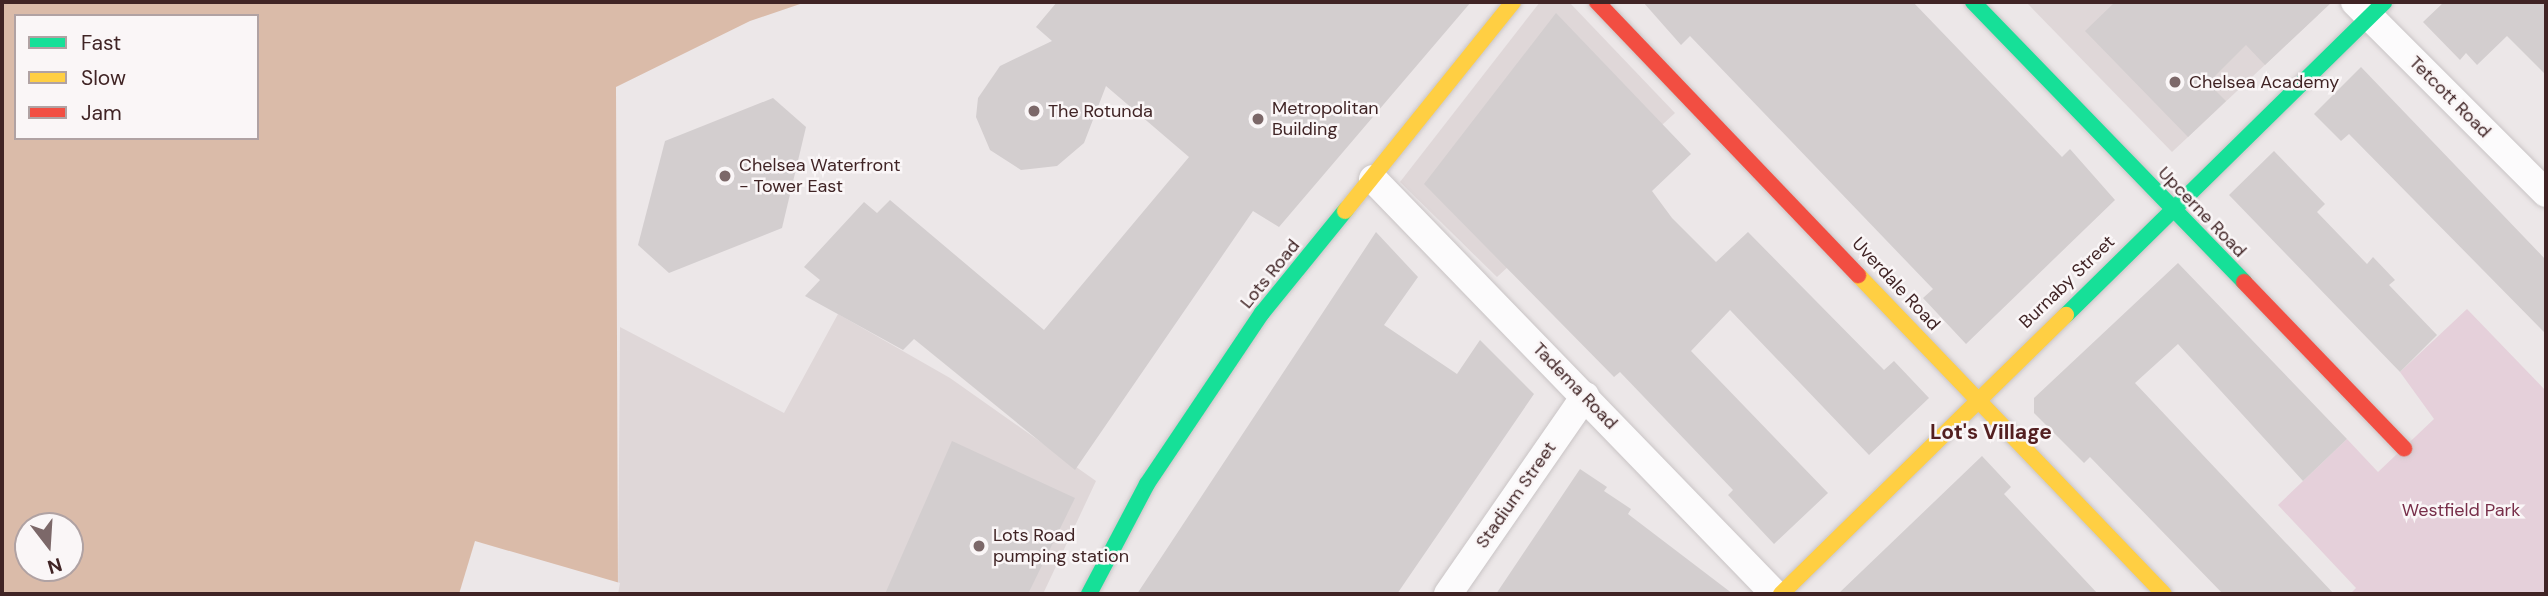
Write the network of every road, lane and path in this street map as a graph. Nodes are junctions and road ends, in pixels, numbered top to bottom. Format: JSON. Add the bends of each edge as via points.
{"nodes":[{"id":1,"x":1513,"y":2,"type":"edge"},
{"id":2,"x":1597,"y":2,"type":"edge"},
{"id":3,"x":1973,"y":2,"type":"edge"},
{"id":4,"x":2369,"y":7,"type":"edge"},
{"id":5,"x":1373,"y":179,"type":"junction"},
{"id":6,"x":2546,"y":193,"type":"edge"},
{"id":7,"x":2172,"y":207,"type":"junction"},
{"id":8,"x":1585,"y":396,"type":"junction"},
{"id":9,"x":1975,"y":398,"type":"junction"},
{"id":10,"x":2403,"y":448,"type":"dead end"},
{"id":11,"x":1089,"y":594,"type":"edge"},
{"id":12,"x":1448,"y":594,"type":"edge"},
{"id":13,"x":1775,"y":594,"type":"edge"},
{"id":14,"x":1781,"y":594,"type":"edge"},
{"id":15,"x":2164,"y":594,"type":"edge"}],
"edges":[{"from":1,"to":5,"type":"street","name":"Lots Road"},
{"from":2,"to":9,"type":"street","name":"Uverdale Road"},
{"from":3,"to":7,"type":"street","name":"Upcerne Road"},
{"from":4,"to":6,"type":"street","name":"Tetcott Road"},
{"from":4,"to":7,"type":"street","name":"Burnaby Street"},
{"from":5,"to":8,"type":"street","name":"Tadema Road"},
{"from":5,"to":11,"type":"street","name":"Lots Road","via":[[1262,313],[1147,484]]},
{"from":7,"to":9,"type":"street","name":"Burnaby Street"},
{"from":7,"to":10,"type":"street","name":"Upcerne Road"},
{"from":8,"to":12,"type":"street","name":"Stadium Street"},
{"from":8,"to":13,"type":"street","name":"Tadema Road"},
{"from":9,"to":14,"type":"street","name":"Burnaby Street"},
{"from":9,"to":15,"type":"street","name":"Uverdale Road"}]}
